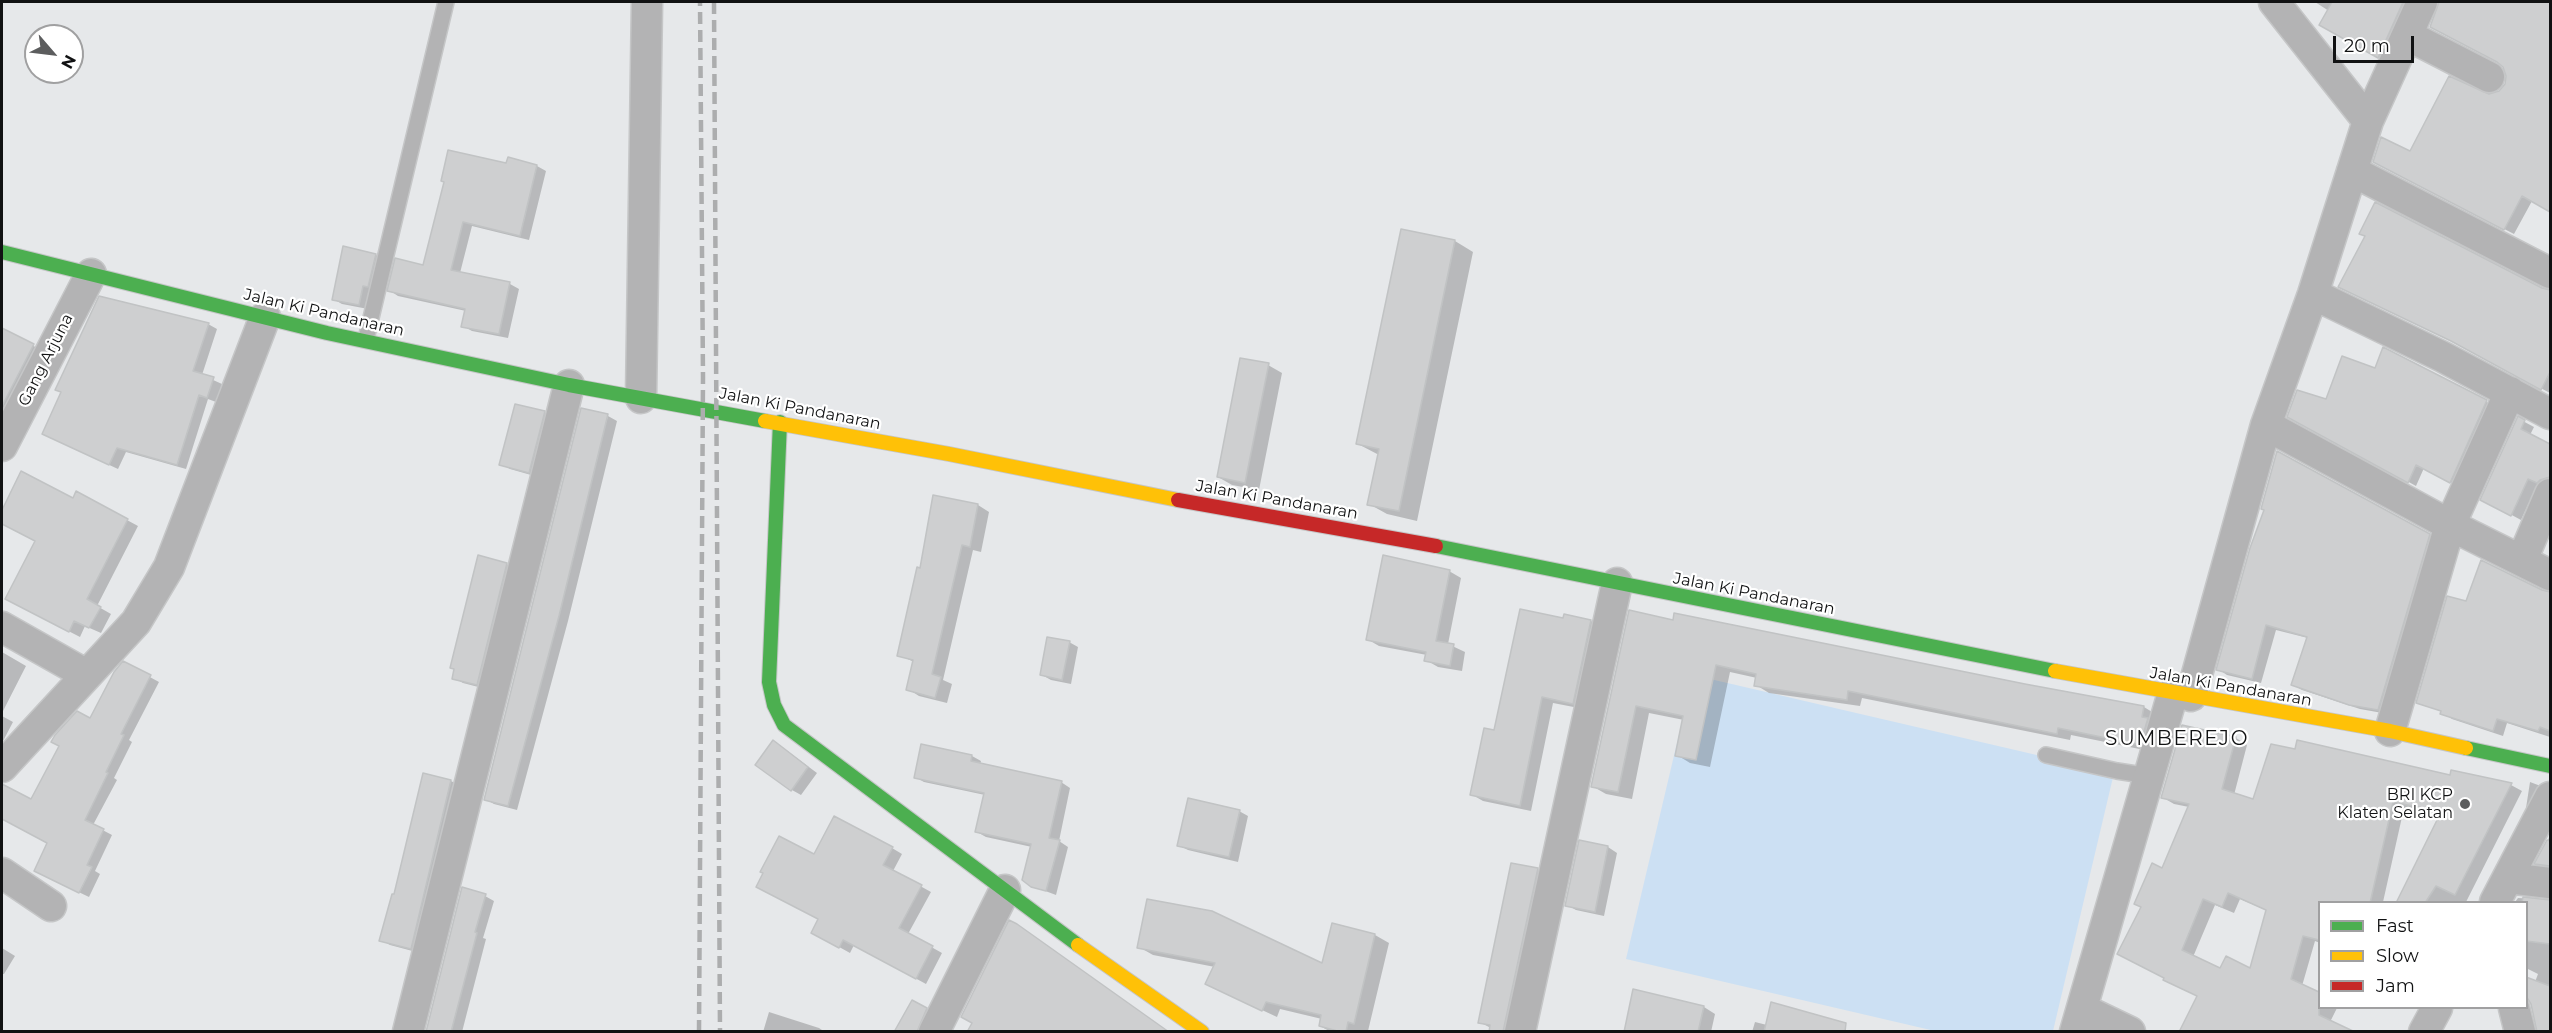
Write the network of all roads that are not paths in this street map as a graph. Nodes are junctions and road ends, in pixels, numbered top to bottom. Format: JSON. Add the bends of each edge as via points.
{"nodes":[{"id":1,"x":446,"y":2,"type":"edge"},
{"id":2,"x":647,"y":2,"type":"edge"},
{"id":3,"x":2274,"y":2,"type":"edge"},
{"id":4,"x":2422,"y":2,"type":"edge"},
{"id":5,"x":2407,"y":35,"type":"junction"},
{"id":6,"x":2489,"y":77,"type":"dead end"},
{"id":7,"x":2368,"y":122,"type":"junction"},
{"id":8,"x":2352,"y":171,"type":"junction"},
{"id":9,"x":2,"y":252,"type":"edge"},
{"id":10,"x":2550,"y":273,"type":"edge"},
{"id":11,"x":90,"y":274,"type":"junction"},
{"id":12,"x":2313,"y":294,"type":"junction"},
{"id":13,"x":265,"y":317,"type":"junction"},
{"id":14,"x":366,"y":339,"type":"junction"},
{"id":15,"x":569,"y":385,"type":"junction"},
{"id":16,"x":2510,"y":392,"type":"junction"},
{"id":17,"x":641,"y":398,"type":"junction"},
{"id":18,"x":2550,"y":414,"type":"edge"},
{"id":19,"x":780,"y":422,"type":"junction"},
{"id":20,"x":2266,"y":425,"type":"junction"},
{"id":21,"x":2,"y":446,"type":"edge"},
{"id":22,"x":2550,"y":494,"type":"edge"},
{"id":23,"x":2450,"y":525,"type":"junction"},
{"id":24,"x":2522,"y":560,"type":"junction"},
{"id":25,"x":2550,"y":575,"type":"edge"},
{"id":26,"x":1617,"y":583,"type":"junction"},
{"id":27,"x":2,"y":627,"type":"edge"},
{"id":28,"x":87,"y":675,"type":"junction"},
{"id":29,"x":2182,"y":695,"type":"junction"},
{"id":30,"x":2390,"y":731,"type":"junction"},
{"id":31,"x":2046,"y":755,"type":"dead end"},
{"id":32,"x":2550,"y":766,"type":"edge"},
{"id":33,"x":2,"y":767,"type":"edge"},
{"id":34,"x":2149,"y":776,"type":"junction"},
{"id":35,"x":2550,"y":797,"type":"edge"},
{"id":36,"x":2,"y":873,"type":"edge"},
{"id":37,"x":2550,"y":883,"type":"edge"},
{"id":38,"x":1005,"y":890,"type":"junction"},
{"id":39,"x":2502,"y":890,"type":"edge"},
{"id":40,"x":51,"y":906,"type":"dead end"},
{"id":41,"x":2436,"y":1009,"type":"edge"},
{"id":42,"x":2514,"y":1009,"type":"edge"},
{"id":43,"x":2078,"y":1020,"type":"edge"},
{"id":44,"x":408,"y":1032,"type":"edge"},
{"id":45,"x":934,"y":1032,"type":"edge"},
{"id":46,"x":1202,"y":1032,"type":"edge"},
{"id":47,"x":1520,"y":1032,"type":"edge"},
{"id":48,"x":2130,"y":1032,"type":"edge"},
{"id":49,"x":2424,"y":1032,"type":"edge"},
{"id":50,"x":2520,"y":1032,"type":"edge"}],
"edges":[{"from":1,"to":14,"type":"lane"},
{"from":2,"to":17,"type":"street"},
{"from":3,"to":7,"type":"street"},
{"from":4,"to":5,"type":"street"},
{"from":5,"to":6,"type":"street"},
{"from":5,"to":7,"type":"street"},
{"from":7,"to":8,"type":"street"},
{"from":8,"to":10,"type":"street"},
{"from":8,"to":12,"type":"street"},
{"from":9,"to":11,"type":"main road","name":"Jalan Ki Pandanaran"},
{"from":11,"to":13,"type":"main road","name":"Jalan Ki Pandanaran"},
{"from":11,"to":21,"type":"street","name":"Gang Arjuna"},
{"from":12,"to":16,"type":"street"},
{"from":12,"to":20,"type":"street"},
{"from":13,"to":14,"type":"main road","name":"Jalan Ki Pandanaran"},
{"from":13,"to":28,"type":"street","via":[[169,567],[136,622]]},
{"from":14,"to":15,"type":"main road","name":"Jalan Ki Pandanaran"},
{"from":15,"to":17,"type":"main road","name":"Jalan Ki Pandanaran"},
{"from":15,"to":44,"type":"street"},
{"from":16,"to":18,"type":"street"},
{"from":16,"to":23,"type":"street"},
{"from":17,"to":19,"type":"main road","name":"Jalan Ki Pandanaran"},
{"from":19,"to":26,"type":"main road","name":"Jalan Ki Pandanaran"},
{"from":19,"to":38,"type":"main road","via":[[769,682],[772,706],[784,725]]},
{"from":20,"to":23,"type":"street"},
{"from":20,"to":29,"type":"street"},
{"from":22,"to":24,"type":"street"},
{"from":23,"to":24,"type":"street"},
{"from":23,"to":30,"type":"street"},
{"from":24,"to":25,"type":"street"},
{"from":26,"to":29,"type":"main road","name":"Jalan Ki Pandanaran"},
{"from":26,"to":47,"type":"street"},
{"from":27,"to":28,"type":"street"},
{"from":28,"to":33,"type":"street"},
{"from":29,"to":30,"type":"main road","name":"Jalan Ki Pandanaran"},
{"from":29,"to":34,"type":"street"},
{"from":30,"to":32,"type":"main road","name":"Jalan Ki Pandanaran"},
{"from":31,"to":34,"type":"lane"},
{"from":34,"to":43,"type":"street"},
{"from":35,"to":39,"type":"street"},
{"from":36,"to":40,"type":"street"},
{"from":37,"to":39,"type":"street"},
{"from":38,"to":45,"type":"street"},
{"from":38,"to":46,"type":"main road"},
{"from":41,"to":49,"type":"street"},
{"from":42,"to":50,"type":"street"},
{"from":43,"to":48,"type":"street"}]}
